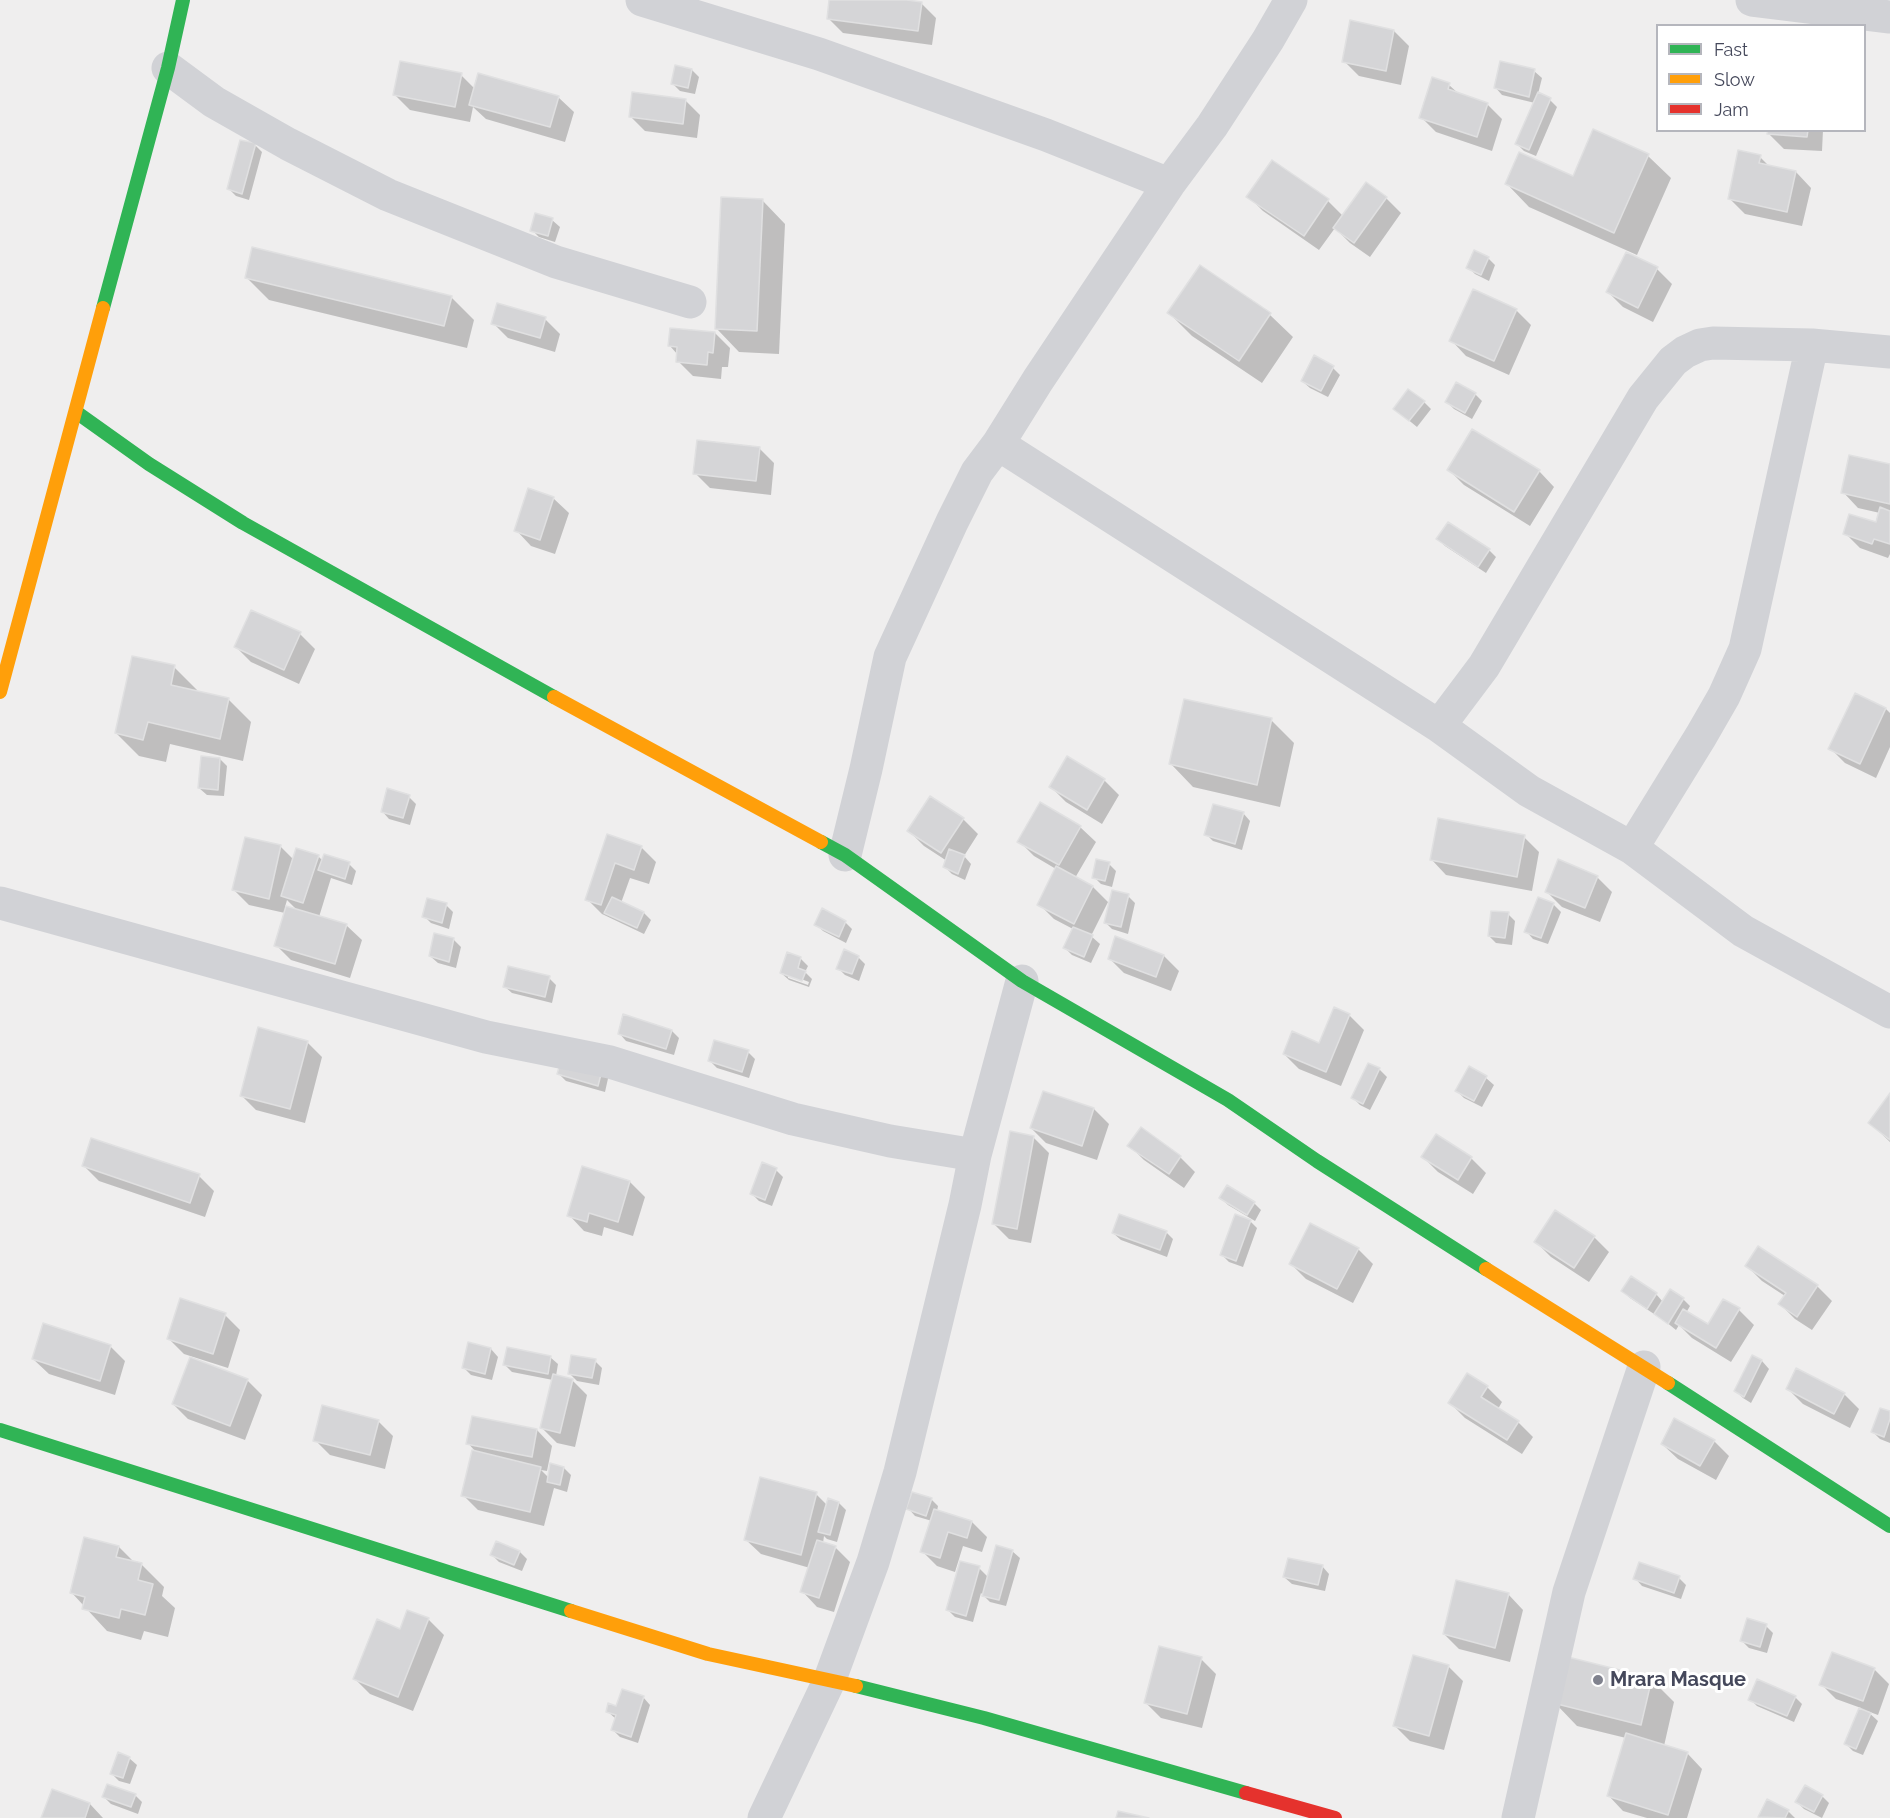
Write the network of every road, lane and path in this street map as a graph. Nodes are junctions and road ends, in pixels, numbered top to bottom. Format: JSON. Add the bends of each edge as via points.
{"nodes":[{"id":1,"x":183,"y":0,"type":"edge"},
{"id":2,"x":642,"y":0,"type":"edge"},
{"id":3,"x":1291,"y":0,"type":"edge"},
{"id":4,"x":1752,"y":0,"type":"edge"},
{"id":5,"x":1890,"y":17,"type":"edge"},
{"id":6,"x":168,"y":68,"type":"junction"},
{"id":7,"x":1169,"y":184,"type":"junction"},
{"id":8,"x":690,"y":302,"type":"dead end"},
{"id":9,"x":1812,"y":345,"type":"junction"},
{"id":10,"x":1890,"y":352,"type":"edge"},
{"id":11,"x":76,"y":412,"type":"junction"},
{"id":12,"x":998,"y":444,"type":"junction"},
{"id":13,"x":0,"y":692,"type":"edge"},
{"id":14,"x":1439,"y":726,"type":"junction"},
{"id":15,"x":1632,"y":848,"type":"junction"},
{"id":16,"x":845,"y":855,"type":"junction"},
{"id":17,"x":0,"y":903,"type":"edge"},
{"id":18,"x":1022,"y":981,"type":"junction"},
{"id":19,"x":1890,"y":1012,"type":"edge"},
{"id":20,"x":975,"y":1155,"type":"junction"},
{"id":21,"x":1644,"y":1367,"type":"junction"},
{"id":22,"x":0,"y":1430,"type":"edge"},
{"id":23,"x":1890,"y":1526,"type":"edge"},
{"id":24,"x":830,"y":1678,"type":"junction"},
{"id":25,"x":764,"y":1818,"type":"edge"},
{"id":26,"x":1335,"y":1818,"type":"edge"},
{"id":27,"x":1518,"y":1818,"type":"edge"}],
"edges":[{"from":1,"to":6,"type":"street"},
{"from":2,"to":7,"type":"street","via":[[819,54],[1046,135]]},
{"from":3,"to":7,"type":"street","via":[[1212,126]]},
{"from":4,"to":5,"type":"street"},
{"from":6,"to":8,"type":"street","via":[[214,102],[388,195],[556,262]]},
{"from":6,"to":11,"type":"street"},
{"from":7,"to":12,"type":"street"},
{"from":9,"to":10,"type":"street"},
{"from":9,"to":14,"type":"street","via":[[1713,343],[1700,345],[1673,361],[1643,398],[1484,666]]},
{"from":9,"to":15,"type":"street","via":[[1745,650],[1724,696]]},
{"from":11,"to":13,"type":"street"},
{"from":11,"to":16,"type":"street","via":[[243,523]]},
{"from":12,"to":14,"type":"street"},
{"from":12,"to":16,"type":"street","via":[[977,472],[890,657]]},
{"from":14,"to":15,"type":"street","via":[[1529,791]]},
{"from":15,"to":19,"type":"street","via":[[1743,931]]},
{"from":16,"to":18,"type":"street"},
{"from":17,"to":20,"type":"street","via":[[486,1037],[610,1062],[793,1119],[890,1142]]},
{"from":18,"to":20,"type":"street"},
{"from":18,"to":21,"type":"street","via":[[1228,1100],[1432,1235]]},
{"from":20,"to":24,"type":"street","via":[[900,1472],[873,1562]]},
{"from":21,"to":23,"type":"street"},
{"from":21,"to":27,"type":"street","via":[[1569,1592]]},
{"from":22,"to":24,"type":"street","via":[[708,1654]]},
{"from":24,"to":25,"type":"street"},
{"from":24,"to":26,"type":"street"}]}
